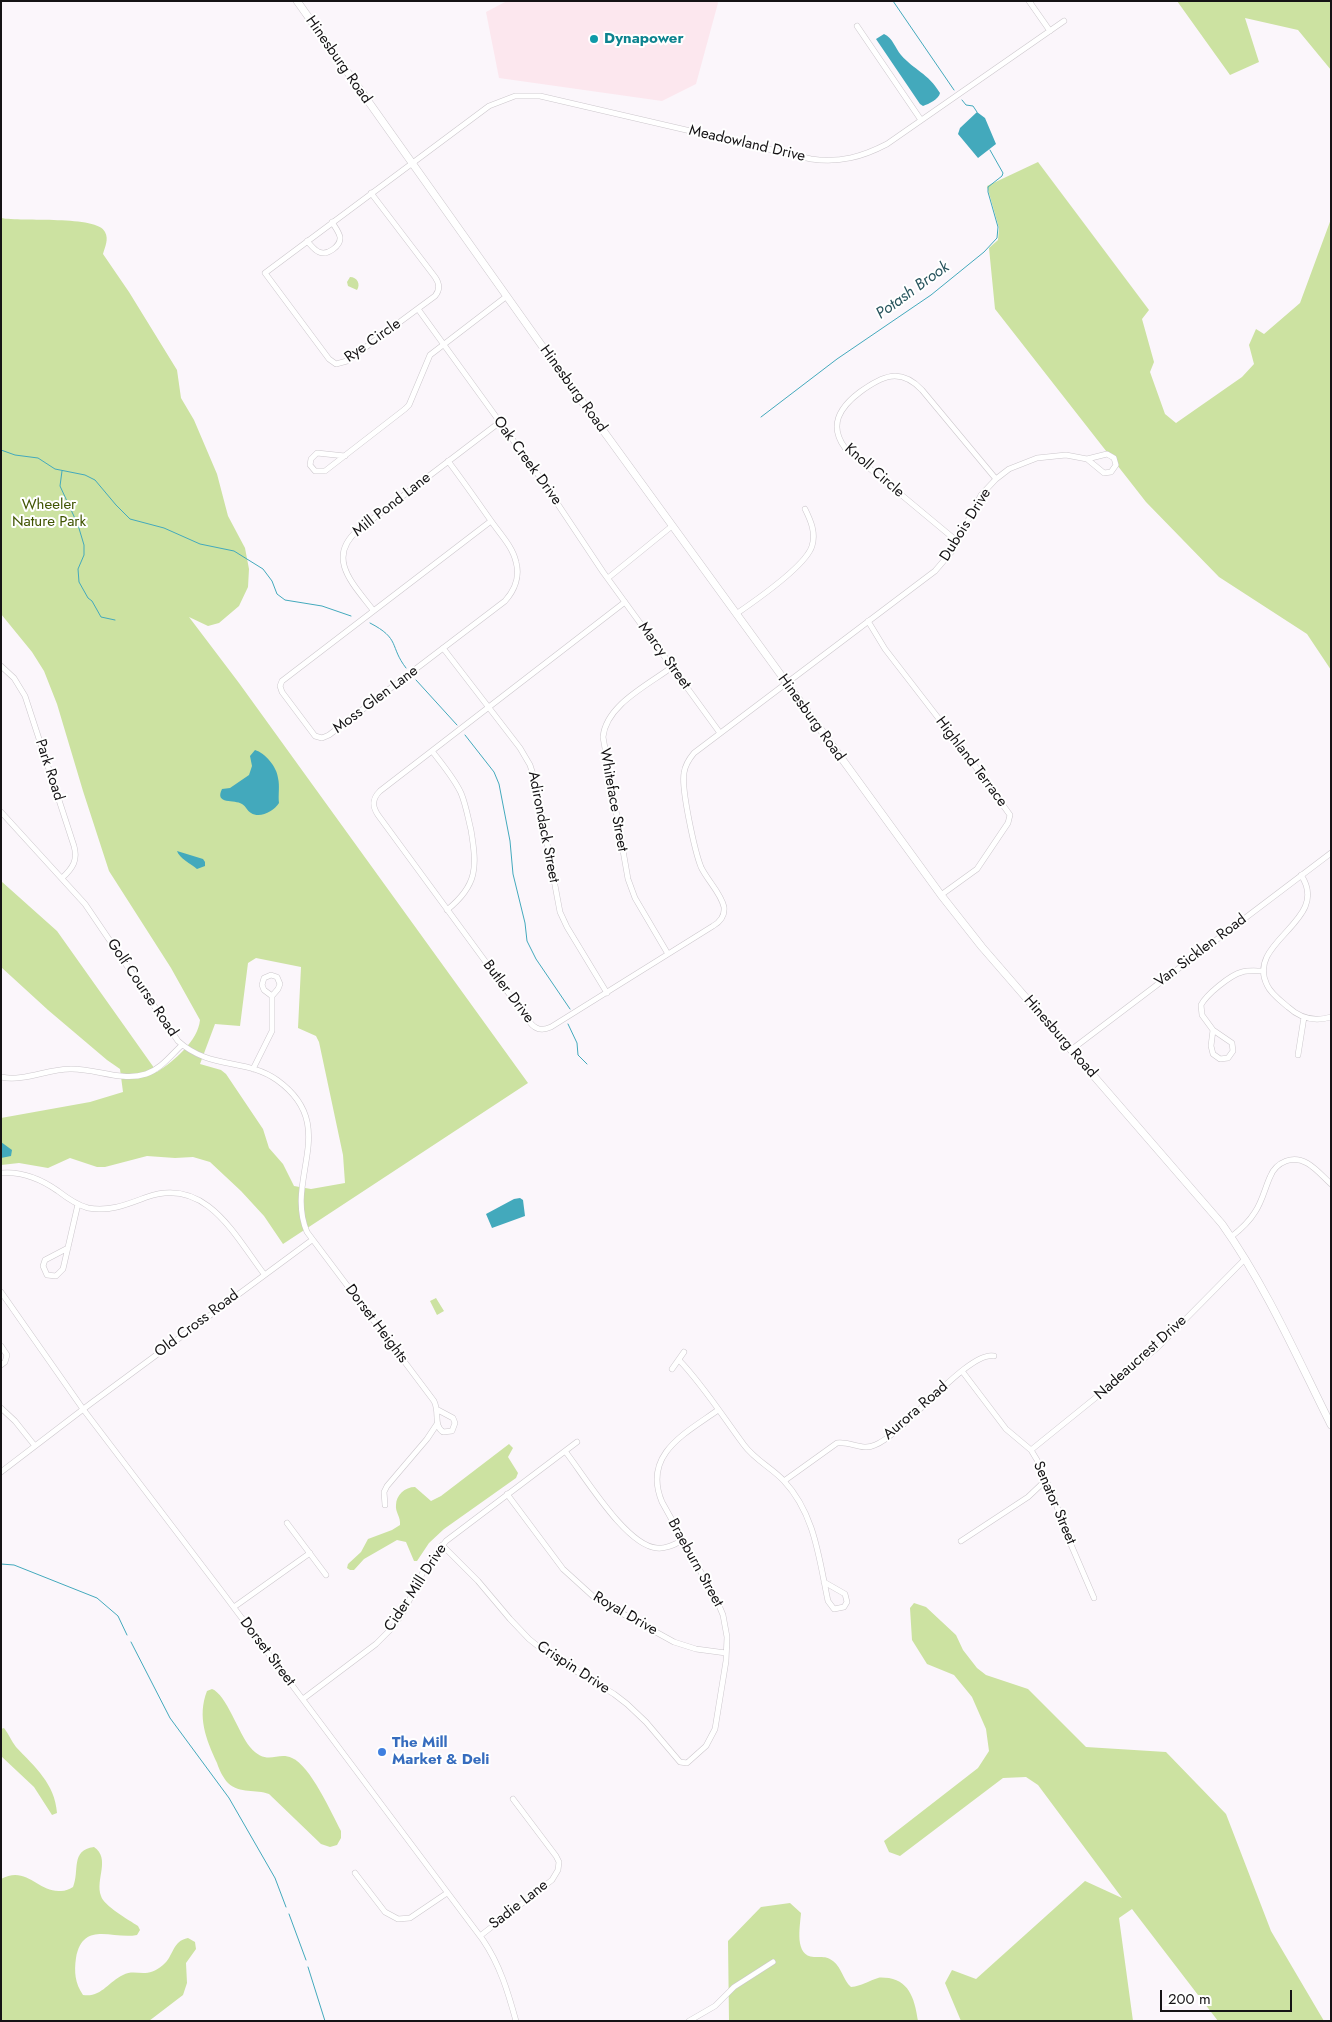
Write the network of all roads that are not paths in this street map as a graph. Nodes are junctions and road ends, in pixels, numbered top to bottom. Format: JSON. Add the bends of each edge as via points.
{"nodes":[{"id":1,"x":297,"y":1,"type":"edge"},
{"id":2,"x":1029,"y":1,"type":"edge"},
{"id":3,"x":1064,"y":21,"type":"dead end"},
{"id":4,"x":856,"y":26,"type":"dead end"},
{"id":5,"x":1050,"y":31,"type":"junction"},
{"id":6,"x":921,"y":120,"type":"junction"},
{"id":7,"x":412,"y":163,"type":"junction"},
{"id":8,"x":371,"y":193,"type":"junction"},
{"id":9,"x":332,"y":222,"type":"junction"},
{"id":10,"x":307,"y":241,"type":"junction"},
{"id":11,"x":507,"y":296,"type":"junction"},
{"id":12,"x":418,"y":309,"type":"junction"},
{"id":13,"x":444,"y":344,"type":"junction"},
{"id":14,"x":500,"y":422,"type":"junction"},
{"id":15,"x":345,"y":456,"type":"junction"},
{"id":16,"x":1088,"y":459,"type":"junction"},
{"id":17,"x":448,"y":461,"type":"junction"},
{"id":18,"x":996,"y":479,"type":"junction"},
{"id":19,"x":805,"y":509,"type":"dead end"},
{"id":20,"x":491,"y":521,"type":"junction"},
{"id":21,"x":672,"y":526,"type":"junction"},
{"id":22,"x":958,"y":542,"type":"junction"},
{"id":23,"x":608,"y":578,"type":"junction"},
{"id":24,"x":625,"y":602,"type":"junction"},
{"id":25,"x":373,"y":610,"type":"junction"},
{"id":26,"x":736,"y":614,"type":"junction"},
{"id":27,"x":868,"y":621,"type":"junction"},
{"id":28,"x":443,"y":648,"type":"junction"},
{"id":29,"x":1,"y":666,"type":"edge"},
{"id":30,"x":672,"y":667,"type":"junction"},
{"id":31,"x":786,"y":684,"type":"junction"},
{"id":32,"x":489,"y":707,"type":"junction"},
{"id":33,"x":720,"y":733,"type":"junction"},
{"id":34,"x":432,"y":751,"type":"junction"},
{"id":35,"x":1,"y":812,"type":"edge"},
{"id":36,"x":1331,"y":853,"type":"edge"},
{"id":37,"x":1301,"y":876,"type":"junction"},
{"id":38,"x":62,"y":878,"type":"junction"},
{"id":39,"x":941,"y":895,"type":"junction"},
{"id":40,"x":447,"y":910,"type":"junction"},
{"id":41,"x":668,"y":954,"type":"junction"},
{"id":42,"x":1263,"y":971,"type":"junction"},
{"id":43,"x":607,"y":992,"type":"junction"},
{"id":44,"x":272,"y":996,"type":"dead end"},
{"id":45,"x":1304,"y":1017,"type":"junction"},
{"id":46,"x":1331,"y":1017,"type":"edge"},
{"id":47,"x":1213,"y":1030,"type":"junction"},
{"id":48,"x":182,"y":1045,"type":"junction"},
{"id":49,"x":1071,"y":1050,"type":"junction"},
{"id":50,"x":1298,"y":1055,"type":"dead end"},
{"id":51,"x":253,"y":1070,"type":"junction"},
{"id":52,"x":1,"y":1077,"type":"edge"},
{"id":53,"x":1,"y":1173,"type":"edge"},
{"id":54,"x":1331,"y":1184,"type":"edge"},
{"id":55,"x":78,"y":1204,"type":"junction"},
{"id":56,"x":1231,"y":1237,"type":"junction"},
{"id":57,"x":312,"y":1240,"type":"junction"},
{"id":58,"x":68,"y":1248,"type":"junction"},
{"id":59,"x":1245,"y":1259,"type":"junction"},
{"id":60,"x":264,"y":1274,"type":"junction"},
{"id":61,"x":1,"y":1292,"type":"edge"},
{"id":62,"x":1,"y":1346,"type":"edge"},
{"id":63,"x":684,"y":1352,"type":"dead end"},
{"id":64,"x":994,"y":1356,"type":"dead end"},
{"id":65,"x":679,"y":1360,"type":"junction"},
{"id":66,"x":1,"y":1365,"type":"edge"},
{"id":67,"x":672,"y":1368,"type":"dead end"},
{"id":68,"x":962,"y":1371,"type":"junction"},
{"id":69,"x":1,"y":1408,"type":"edge"},
{"id":70,"x":83,"y":1409,"type":"junction"},
{"id":71,"x":438,"y":1410,"type":"junction"},
{"id":72,"x":718,"y":1410,"type":"junction"},
{"id":73,"x":437,"y":1423,"type":"junction"},
{"id":74,"x":1331,"y":1425,"type":"edge"},
{"id":75,"x":577,"y":1442,"type":"dead end"},
{"id":76,"x":35,"y":1446,"type":"junction"},
{"id":77,"x":1031,"y":1450,"type":"junction"},
{"id":78,"x":565,"y":1451,"type":"junction"},
{"id":79,"x":1,"y":1472,"type":"edge"},
{"id":80,"x":1046,"y":1480,"type":"junction"},
{"id":81,"x":784,"y":1481,"type":"junction"},
{"id":82,"x":507,"y":1494,"type":"junction"},
{"id":83,"x":385,"y":1506,"type":"dead end"},
{"id":84,"x":287,"y":1523,"type":"dead end"},
{"id":85,"x":683,"y":1540,"type":"junction"},
{"id":86,"x":961,"y":1541,"type":"dead end"},
{"id":87,"x":442,"y":1545,"type":"junction"},
{"id":88,"x":310,"y":1553,"type":"junction"},
{"id":89,"x":326,"y":1575,"type":"dead end"},
{"id":90,"x":824,"y":1582,"type":"junction"},
{"id":91,"x":1094,"y":1598,"type":"dead end"},
{"id":92,"x":234,"y":1607,"type":"junction"},
{"id":93,"x":726,"y":1653,"type":"junction"},
{"id":94,"x":303,"y":1699,"type":"junction"},
{"id":95,"x":687,"y":1763,"type":"joint"},
{"id":96,"x":513,"y":1799,"type":"dead end"},
{"id":97,"x":355,"y":1873,"type":"dead end"},
{"id":98,"x":447,"y":1893,"type":"junction"},
{"id":99,"x":480,"y":1936,"type":"junction"},
{"id":100,"x":774,"y":1962,"type":"dead end"},
{"id":101,"x":516,"y":2021,"type":"edge"},
{"id":102,"x":689,"y":2021,"type":"edge"}],
"edges":[{"from":1,"to":7,"type":"main road","name":"Hinesburg Road"},
{"from":2,"to":5,"type":"street"},
{"from":3,"to":5,"type":"street","name":"Meadowland Drive"},
{"from":4,"to":6,"type":"street"},
{"from":5,"to":6,"type":"street","name":"Meadowland Drive"},
{"from":6,"to":7,"type":"street","name":"Meadowland Drive","via":[[870,153],[848,159],[824,160],[540,96],[515,96],[489,106]]},
{"from":7,"to":8,"type":"street","name":"Rye Circle"},
{"from":7,"to":11,"type":"main road","name":"Hinesburg Road"},
{"from":8,"to":9,"type":"street","name":"Rye Circle"},
{"from":8,"to":12,"type":"street","name":"Rye Circle","via":[[438,281],[436,294]]},
{"from":9,"to":10,"type":"street","name":"Rye Circle"},
{"from":9,"to":10,"type":"street","via":[[340,236],[337,246],[323,253]]},
{"from":10,"to":12,"type":"street","name":"Rye Circle","via":[[265,273],[332,363],[345,363]]},
{"from":11,"to":13,"type":"street"},
{"from":11,"to":21,"type":"main road","name":"Hinesburg Road"},
{"from":12,"to":13,"type":"street","name":"Oak Creek Drive"},
{"from":13,"to":14,"type":"street","name":"Oak Creek Drive"},
{"from":13,"to":15,"type":"street","via":[[429,357],[407,407]]},
{"from":14,"to":17,"type":"street","name":"Mill Pond Lane"},
{"from":14,"to":23,"type":"street","name":"Oak Creek Drive"},
{"from":15,"to":15,"type":"street","via":[[323,472],[315,471],[310,465],[317,453]]},
{"from":16,"to":16,"type":"street","name":"Dubois Drive","via":[[1104,473],[1111,472],[1116,465],[1109,454]]},
{"from":16,"to":18,"type":"street","name":"Dubois Drive","via":[[1066,455],[1037,458],[1016,465]]},
{"from":17,"to":20,"type":"street","name":"Moss Glen Lane"},
{"from":17,"to":25,"type":"street","name":"Mill Pond Lane","via":[[358,530],[345,546],[344,569]]},
{"from":18,"to":22,"type":"street","name":"Dubois Drive","via":[[977,501]]},
{"from":18,"to":22,"type":"street","name":"Knoll Circle","via":[[922,390],[908,379],[891,376],[878,379],[842,407],[837,427],[845,448]]},
{"from":19,"to":26,"type":"street","via":[[813,533],[809,553],[788,574]]},
{"from":20,"to":25,"type":"street","name":"Moss Glen Lane"},
{"from":20,"to":28,"type":"street","name":"Moss Glen Lane","via":[[514,555],[516,583],[504,601]]},
{"from":21,"to":23,"type":"street"},
{"from":21,"to":26,"type":"main road","name":"Hinesburg Road"},
{"from":22,"to":27,"type":"street","name":"Dubois Drive","via":[[935,571]]},
{"from":23,"to":24,"type":"street","name":"Marcy Street"},
{"from":24,"to":30,"type":"street","name":"Marcy Street"},
{"from":24,"to":32,"type":"street","name":"Butler Drive"},
{"from":25,"to":28,"type":"street","name":"Moss Glen Lane","via":[[282,680],[282,692],[315,736],[329,735]]},
{"from":26,"to":31,"type":"main road","name":"Hinesburg Road"},
{"from":27,"to":31,"type":"street","name":"Dubois Drive"},
{"from":27,"to":39,"type":"street","name":"Highland Terrace","via":[[885,649],[1010,815],[979,866]]},
{"from":28,"to":32,"type":"street","name":"Adirondack Street"},
{"from":29,"to":38,"type":"street","name":"Park Road","via":[[14,678],[24,696],[74,846],[75,861]]},
{"from":30,"to":33,"type":"street","name":"Marcy Street"},
{"from":30,"to":41,"type":"street","name":"Whiteface Street","via":[[612,713],[602,737],[628,880]]},
{"from":31,"to":33,"type":"street","name":"Butler Drive"},
{"from":31,"to":39,"type":"main road","name":"Hinesburg Road"},
{"from":32,"to":34,"type":"street","name":"Butler Drive"},
{"from":32,"to":43,"type":"street","name":"Adirondack Street","via":[[530,765],[560,912]]},
{"from":33,"to":41,"type":"street","name":"Butler Drive","via":[[690,758],[683,781],[698,859],[722,903],[724,913],[718,923]]},
{"from":34,"to":40,"type":"street","via":[[464,800],[475,856],[474,876],[469,886]]},
{"from":34,"to":40,"type":"street","name":"Butler Drive","via":[[377,794],[374,805]]},
{"from":35,"to":38,"type":"street","name":"Golf Course Road"},
{"from":36,"to":37,"type":"street","name":"Van Sicklen Road"},
{"from":37,"to":42,"type":"street","via":[[1309,890],[1308,906],[1269,954]]},
{"from":37,"to":49,"type":"street","name":"Van Sicklen Road"},
{"from":38,"to":48,"type":"street","name":"Golf Course Road","via":[[92,914]]},
{"from":39,"to":49,"type":"main road","name":"Hinesburg Road"},
{"from":40,"to":43,"type":"street","name":"Butler Drive","via":[[536,1028],[551,1027]]},
{"from":41,"to":43,"type":"street","name":"Butler Drive"},
{"from":42,"to":45,"type":"street","via":[[1266,985],[1272,993]]},
{"from":42,"to":47,"type":"street","via":[[1239,973],[1205,998],[1201,1012]]},
{"from":44,"to":51,"type":"street","via":[[272,1031]]},
{"from":45,"to":46,"type":"street","via":[[1318,1020]]},
{"from":45,"to":50,"type":"street"},
{"from":47,"to":47,"type":"street","via":[[1213,1054],[1220,1059],[1228,1058],[1233,1051],[1232,1043]]},
{"from":48,"to":51,"type":"street","name":"Golf Course Road","via":[[208,1060]]},
{"from":48,"to":52,"type":"street","via":[[164,1064],[142,1075],[124,1076],[71,1069],[17,1078]]},
{"from":49,"to":56,"type":"main road","name":"Hinesburg Road"},
{"from":51,"to":57,"type":"street","name":"Golf Course Road","via":[[271,1076],[289,1090],[306,1116],[309,1147],[301,1210]]},
{"from":53,"to":55,"type":"street","via":[[36,1178]]},
{"from":54,"to":56,"type":"street","via":[[1304,1160],[1280,1164],[1270,1176],[1256,1212]]},
{"from":55,"to":58,"type":"street"},
{"from":55,"to":60,"type":"street","via":[[108,1209],[163,1193],[196,1198],[219,1216]]},
{"from":56,"to":59,"type":"main road","name":"Hinesburg Road"},
{"from":57,"to":60,"type":"street","name":"Old Cross Road"},
{"from":57,"to":71,"type":"street","name":"Dorset Heights","via":[[430,1395]]},
{"from":58,"to":58,"type":"street","via":[[45,1260],[43,1266],[47,1275],[53,1277],[61,1272]]},
{"from":59,"to":74,"type":"main road","name":"Hinesburg Road"},
{"from":59,"to":77,"type":"street","name":"Nadeaucrest Drive","via":[[1157,1348]]},
{"from":60,"to":70,"type":"street","name":"Old Cross Road"},
{"from":61,"to":70,"type":"street","name":"Dorset Street"},
{"from":62,"to":66,"type":"street","via":[[7,1355]]},
{"from":63,"to":65,"type":"street"},
{"from":64,"to":68,"type":"street","name":"Aurora Road","via":[[982,1357]]},
{"from":65,"to":67,"type":"street"},
{"from":65,"to":72,"type":"street"},
{"from":68,"to":77,"type":"street","name":"Senator Street","via":[[1006,1429]]},
{"from":68,"to":81,"type":"street","name":"Aurora Road","via":[[883,1441],[869,1447],[837,1443]]},
{"from":69,"to":76,"type":"street"},
{"from":70,"to":76,"type":"street","name":"Old Cross Road"},
{"from":70,"to":92,"type":"street","name":"Dorset Street"},
{"from":71,"to":73,"type":"street"},
{"from":71,"to":73,"type":"street","name":"Dorset Heights","via":[[451,1416],[455,1424],[452,1431],[446,1433],[439,1429]]},
{"from":72,"to":81,"type":"street","via":[[750,1452]]},
{"from":72,"to":85,"type":"street","name":"Braeburn Street","via":[[672,1444],[660,1465],[658,1493]]},
{"from":73,"to":83,"type":"street","via":[[387,1486]]},
{"from":75,"to":78,"type":"street","name":"Cider Mill Drive"},
{"from":76,"to":79,"type":"street","name":"Old Cross Road"},
{"from":77,"to":80,"type":"street","name":"Senator Street"},
{"from":78,"to":82,"type":"street","name":"Cider Mill Drive"},
{"from":78,"to":85,"type":"street","via":[[614,1516],[637,1539],[661,1548]]},
{"from":80,"to":86,"type":"street","via":[[1028,1497]]},
{"from":80,"to":91,"type":"street","name":"Senator Street"},
{"from":81,"to":90,"type":"street","via":[[808,1519]]},
{"from":82,"to":87,"type":"street","name":"Cider Mill Drive"},
{"from":82,"to":93,"type":"street","name":"Royal Drive","via":[[559,1564],[596,1599],[674,1642]]},
{"from":84,"to":88,"type":"street"},
{"from":85,"to":93,"type":"street","name":"Braeburn Street","via":[[723,1615]]},
{"from":87,"to":94,"type":"street","name":"Cider Mill Drive","via":[[394,1626],[376,1644]]},
{"from":87,"to":95,"type":"street","name":"Crispin Drive","via":[[530,1639],[549,1655],[627,1704],[680,1762]]},
{"from":88,"to":89,"type":"street"},
{"from":88,"to":92,"type":"street"},
{"from":90,"to":90,"type":"street","via":[[829,1605],[836,1609],[844,1607],[845,1594]]},
{"from":92,"to":94,"type":"street","name":"Dorset Street"},
{"from":93,"to":95,"type":"street","name":"Braeburn Street","via":[[715,1729],[706,1746]]},
{"from":94,"to":98,"type":"street","name":"Dorset Street"},
{"from":96,"to":99,"type":"street","name":"Sadie Lane","via":[[556,1856],[558,1870],[552,1880]]},
{"from":97,"to":98,"type":"street","via":[[385,1912],[398,1920],[410,1918]]},
{"from":98,"to":99,"type":"street","name":"Dorset Street"},
{"from":99,"to":101,"type":"street","name":"Dorset Street","via":[[498,1965]]},
{"from":100,"to":102,"type":"street","via":[[734,1987],[715,2006]]}]}
